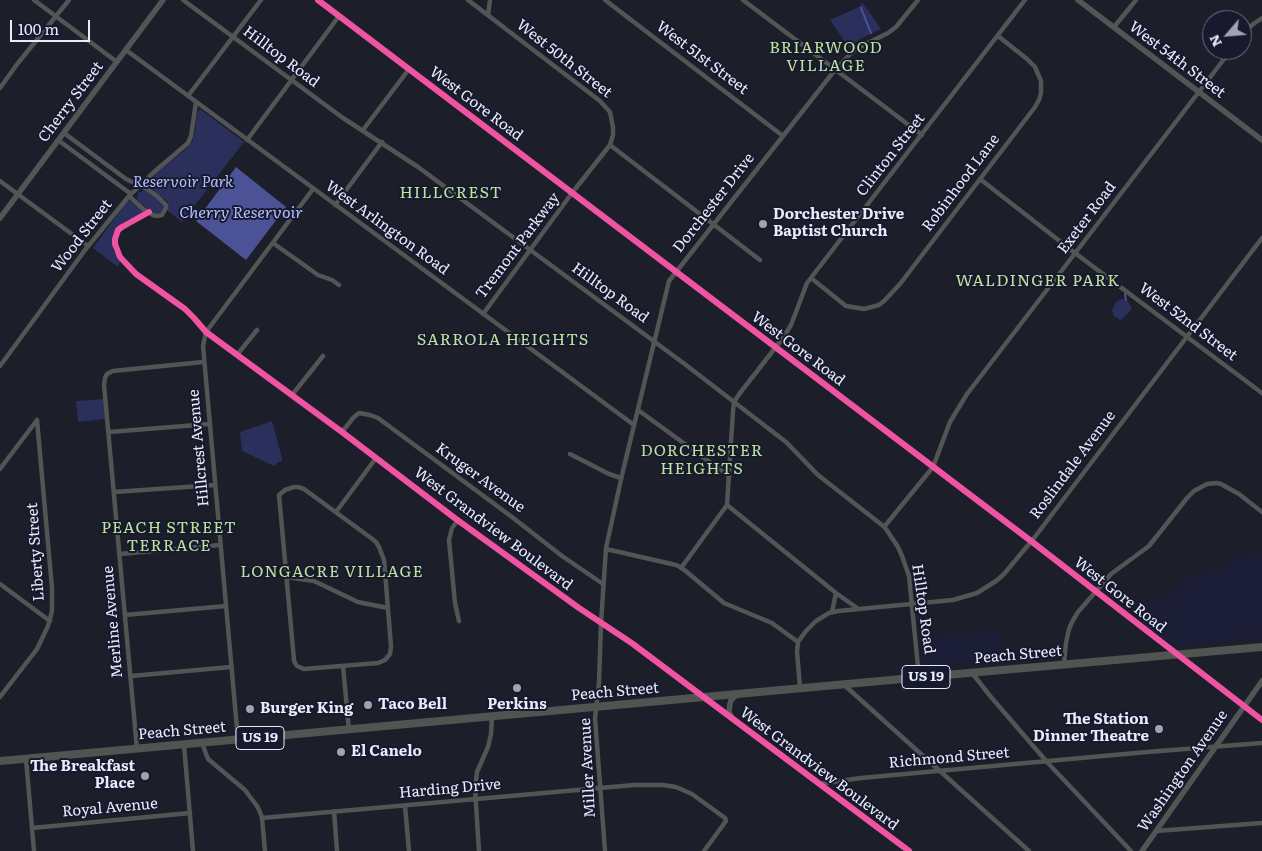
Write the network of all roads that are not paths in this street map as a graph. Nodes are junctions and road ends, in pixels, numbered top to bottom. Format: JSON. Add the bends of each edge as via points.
{"nodes":[{"id":1,"x":34,"y":0,"type":"edge"},
{"id":2,"x":69,"y":0,"type":"edge"},
{"id":3,"x":163,"y":0,"type":"edge"},
{"id":4,"x":183,"y":0,"type":"edge"},
{"id":5,"x":261,"y":0,"type":"edge"},
{"id":6,"x":318,"y":0,"type":"edge"},
{"id":7,"x":468,"y":0,"type":"edge"},
{"id":8,"x":490,"y":0,"type":"edge"},
{"id":9,"x":605,"y":0,"type":"edge"},
{"id":10,"x":744,"y":0,"type":"edge"},
{"id":11,"x":918,"y":0,"type":"edge"},
{"id":12,"x":1026,"y":0,"type":"edge"},
{"id":13,"x":1078,"y":0,"type":"edge"},
{"id":14,"x":1136,"y":0,"type":"edge"},
{"id":15,"x":488,"y":15,"type":"junction"},
{"id":16,"x":340,"y":16,"type":"junction"},
{"id":17,"x":56,"y":17,"type":"junction"},
{"id":18,"x":1114,"y":27,"type":"junction"},
{"id":19,"x":998,"y":36,"type":"junction"},
{"id":20,"x":233,"y":37,"type":"junction"},
{"id":21,"x":126,"y":50,"type":"junction"},
{"id":22,"x":1224,"y":60,"type":"edge"},
{"id":23,"x":117,"y":62,"type":"junction"},
{"id":24,"x":409,"y":69,"type":"junction"},
{"id":25,"x":835,"y":70,"type":"junction"},
{"id":26,"x":291,"y":80,"type":"junction"},
{"id":27,"x":0,"y":88,"type":"edge"},
{"id":28,"x":1199,"y":93,"type":"junction"},
{"id":29,"x":188,"y":96,"type":"junction"},
{"id":30,"x":196,"y":102,"type":"junction"},
{"id":31,"x":363,"y":130,"type":"junction"},
{"id":32,"x":64,"y":133,"type":"junction"},
{"id":33,"x":922,"y":135,"type":"junction"},
{"id":34,"x":783,"y":136,"type":"junction"},
{"id":35,"x":58,"y":140,"type":"junction"},
{"id":36,"x":247,"y":140,"type":"junction"},
{"id":37,"x":1262,"y":140,"type":"edge"},
{"id":38,"x":382,"y":142,"type":"junction"},
{"id":39,"x":610,"y":145,"type":"junction"},
{"id":40,"x":980,"y":179,"type":"junction"},
{"id":41,"x":0,"y":181,"type":"edge"},
{"id":42,"x":139,"y":186,"type":"junction"},
{"id":43,"x":313,"y":189,"type":"junction"},
{"id":44,"x":572,"y":193,"type":"junction"},
{"id":45,"x":18,"y":195,"type":"junction"},
{"id":46,"x":130,"y":195,"type":"junction"},
{"id":47,"x":334,"y":205,"type":"junction"},
{"id":48,"x":149,"y":212,"type":"junction"},
{"id":49,"x":0,"y":218,"type":"edge"},
{"id":50,"x":714,"y":225,"type":"junction"},
{"id":51,"x":1262,"y":238,"type":"edge"},
{"id":52,"x":273,"y":243,"type":"junction"},
{"id":53,"x":88,"y":246,"type":"junction"},
{"id":54,"x":530,"y":250,"type":"junction"},
{"id":55,"x":1075,"y":253,"type":"junction"},
{"id":56,"x":760,"y":260,"type":"dead end"},
{"id":57,"x":676,"y":272,"type":"junction"},
{"id":58,"x":811,"y":278,"type":"junction"},
{"id":59,"x":338,"y":285,"type":"dead end"},
{"id":60,"x":483,"y":314,"type":"junction"},
{"id":61,"x":257,"y":330,"type":"dead end"},
{"id":62,"x":206,"y":332,"type":"junction"},
{"id":63,"x":1187,"y":336,"type":"junction"},
{"id":64,"x":654,"y":341,"type":"junction"},
{"id":65,"x":775,"y":348,"type":"junction"},
{"id":66,"x":237,"y":355,"type":"junction"},
{"id":67,"x":323,"y":356,"type":"dead end"},
{"id":68,"x":203,"y":362,"type":"junction"},
{"id":69,"x":0,"y":366,"type":"edge"},
{"id":70,"x":1262,"y":393,"type":"edge"},
{"id":71,"x":292,"y":395,"type":"junction"},
{"id":72,"x":734,"y":402,"type":"junction"},
{"id":73,"x":638,"y":410,"type":"junction"},
{"id":74,"x":209,"y":424,"type":"junction"},
{"id":75,"x":634,"y":426,"type":"junction"},
{"id":76,"x":108,"y":432,"type":"junction"},
{"id":77,"x":342,"y":432,"type":"junction"},
{"id":78,"x":570,"y":454,"type":"dead end"},
{"id":79,"x":376,"y":458,"type":"junction"},
{"id":80,"x":933,"y":467,"type":"junction"},
{"id":81,"x":0,"y":469,"type":"edge"},
{"id":82,"x":729,"y":476,"type":"junction"},
{"id":83,"x":621,"y":478,"type":"junction"},
{"id":84,"x":215,"y":485,"type":"junction"},
{"id":85,"x":114,"y":492,"type":"junction"},
{"id":86,"x":727,"y":505,"type":"junction"},
{"id":87,"x":336,"y":512,"type":"junction"},
{"id":88,"x":1262,"y":512,"type":"edge"},
{"id":89,"x":458,"y":520,"type":"junction"},
{"id":90,"x":884,"y":527,"type":"junction"},
{"id":91,"x":1031,"y":541,"type":"junction"},
{"id":92,"x":220,"y":545,"type":"junction"},
{"id":93,"x":606,"y":549,"type":"junction"},
{"id":94,"x":120,"y":554,"type":"junction"},
{"id":95,"x":681,"y":568,"type":"junction"},
{"id":96,"x":287,"y":577,"type":"junction"},
{"id":97,"x":0,"y":584,"type":"edge"},
{"id":98,"x":603,"y":584,"type":"junction"},
{"id":99,"x":1095,"y":591,"type":"junction"},
{"id":100,"x":836,"y":593,"type":"junction"},
{"id":101,"x":912,"y":604,"type":"junction"},
{"id":102,"x":226,"y":606,"type":"junction"},
{"id":103,"x":388,"y":608,"type":"junction"},
{"id":104,"x":858,"y":609,"type":"junction"},
{"id":105,"x":832,"y":612,"type":"junction"},
{"id":106,"x":125,"y":615,"type":"junction"},
{"id":107,"x":50,"y":621,"type":"junction"},
{"id":108,"x":459,"y":621,"type":"dead end"},
{"id":109,"x":601,"y":623,"type":"junction"},
{"id":110,"x":798,"y":642,"type":"junction"},
{"id":111,"x":1262,"y":648,"type":"edge"},
{"id":112,"x":1177,"y":655,"type":"junction"},
{"id":113,"x":1064,"y":664,"type":"junction"},
{"id":114,"x":343,"y":666,"type":"junction"},
{"id":115,"x":231,"y":667,"type":"junction"},
{"id":116,"x":972,"y":673,"type":"junction"},
{"id":117,"x":131,"y":676,"type":"junction"},
{"id":118,"x":919,"y":677,"type":"junction"},
{"id":119,"x":1262,"y":681,"type":"edge"},
{"id":120,"x":843,"y":684,"type":"junction"},
{"id":121,"x":800,"y":688,"type":"junction"},
{"id":122,"x":738,"y":694,"type":"junction"},
{"id":123,"x":703,"y":697,"type":"junction"},
{"id":124,"x":0,"y":698,"type":"edge"},
{"id":125,"x":1244,"y":706,"type":"junction"},
{"id":126,"x":597,"y":707,"type":"junction"},
{"id":127,"x":492,"y":717,"type":"junction"},
{"id":128,"x":733,"y":720,"type":"junction"},
{"id":129,"x":1262,"y":720,"type":"edge"},
{"id":130,"x":350,"y":730,"type":"junction"},
{"id":131,"x":238,"y":740,"type":"junction"},
{"id":132,"x":202,"y":743,"type":"junction"},
{"id":133,"x":1262,"y":744,"type":"edge"},
{"id":134,"x":184,"y":745,"type":"junction"},
{"id":135,"x":1215,"y":747,"type":"junction"},
{"id":136,"x":137,"y":749,"type":"junction"},
{"id":137,"x":26,"y":759,"type":"junction"},
{"id":138,"x":0,"y":761,"type":"edge"},
{"id":139,"x":1047,"y":762,"type":"junction"},
{"id":140,"x":939,"y":772,"type":"junction"},
{"id":141,"x":818,"y":784,"type":"junction"},
{"id":142,"x":600,"y":788,"type":"junction"},
{"id":143,"x":475,"y":800,"type":"junction"},
{"id":144,"x":405,"y":806,"type":"junction"},
{"id":145,"x":334,"y":812,"type":"junction"},
{"id":146,"x":190,"y":813,"type":"junction"},
{"id":147,"x":262,"y":818,"type":"junction"},
{"id":148,"x":1262,"y":823,"type":"edge"},
{"id":149,"x":32,"y":828,"type":"junction"},
{"id":150,"x":1156,"y":831,"type":"junction"},
{"id":151,"x":34,"y":851,"type":"edge"},
{"id":152,"x":193,"y":851,"type":"edge"},
{"id":153,"x":265,"y":851,"type":"edge"},
{"id":154,"x":337,"y":851,"type":"edge"},
{"id":155,"x":408,"y":851,"type":"edge"},
{"id":156,"x":479,"y":851,"type":"edge"},
{"id":157,"x":605,"y":851,"type":"edge"},
{"id":158,"x":704,"y":851,"type":"edge"},
{"id":159,"x":909,"y":851,"type":"edge"},
{"id":160,"x":1029,"y":851,"type":"edge"},
{"id":161,"x":1131,"y":851,"type":"edge"},
{"id":162,"x":1142,"y":851,"type":"edge"}],
"edges":[{"from":1,"to":17,"type":"street"},
{"from":2,"to":17,"type":"street"},
{"from":3,"to":21,"type":"street","name":"Cherry Street"},
{"from":4,"to":20,"type":"street","name":"Hilltop Road"},
{"from":5,"to":20,"type":"street"},
{"from":6,"to":16,"type":"street","name":"West Gore Road"},
{"from":7,"to":15,"type":"street","name":"West 50th Street"},
{"from":8,"to":15,"type":"street"},
{"from":9,"to":34,"type":"street","name":"West 51st Street"},
{"from":10,"to":25,"type":"street"},
{"from":11,"to":25,"type":"street","name":"Dorchester Drive","via":[[896,27],[856,49]]},
{"from":12,"to":19,"type":"street","name":"Clinton Street"},
{"from":13,"to":18,"type":"street","name":"West 54th Street"},
{"from":14,"to":18,"type":"street"},
{"from":15,"to":39,"type":"street","name":"West 50th Street","via":[[606,106],[614,127]]},
{"from":16,"to":24,"type":"street","name":"West Gore Road"},
{"from":16,"to":26,"type":"street"},
{"from":17,"to":23,"type":"street"},
{"from":17,"to":27,"type":"street"},
{"from":18,"to":28,"type":"street","name":"West 54th Street"},
{"from":19,"to":33,"type":"street","name":"Clinton Street"},
{"from":19,"to":40,"type":"street","name":"Robinhood Lane","via":[[1035,67],[1041,93],[1035,107]]},
{"from":20,"to":26,"type":"street","name":"Hilltop Road"},
{"from":20,"to":29,"type":"street"},
{"from":21,"to":23,"type":"street","name":"Cherry Street"},
{"from":21,"to":29,"type":"street","name":"West Arlington Road"},
{"from":22,"to":28,"type":"street","name":"Exeter Road"},
{"from":23,"to":32,"type":"street","name":"Cherry Street"},
{"from":24,"to":31,"type":"street"},
{"from":24,"to":44,"type":"street","name":"West Gore Road"},
{"from":25,"to":33,"type":"street"},
{"from":25,"to":34,"type":"street","name":"Dorchester Drive"},
{"from":26,"to":31,"type":"street","name":"Hilltop Road"},
{"from":26,"to":36,"type":"street"},
{"from":28,"to":37,"type":"street","name":"West 54th Street"},
{"from":28,"to":55,"type":"street","name":"Exeter Road"},
{"from":29,"to":30,"type":"street","name":"West Arlington Road"},
{"from":30,"to":36,"type":"street","name":"West Arlington Road"},
{"from":30,"to":42,"type":"street","name":"Wood Street","via":[[188,143]]},
{"from":31,"to":38,"type":"street","name":"Hilltop Road"},
{"from":32,"to":35,"type":"street","name":"Cherry Street"},
{"from":32,"to":42,"type":"street"},
{"from":33,"to":58,"type":"street","name":"Clinton Street"},
{"from":34,"to":50,"type":"street","name":"Dorchester Drive"},
{"from":35,"to":45,"type":"street","name":"Cherry Street"},
{"from":35,"to":46,"type":"street"},
{"from":36,"to":43,"type":"street","name":"West Arlington Road"},
{"from":38,"to":47,"type":"street"},
{"from":38,"to":54,"type":"street","name":"Hilltop Road"},
{"from":39,"to":44,"type":"street","name":"Tremont Parkway"},
{"from":39,"to":50,"type":"street"},
{"from":40,"to":55,"type":"street","name":"West 52nd Street"},
{"from":40,"to":58,"type":"street","name":"Robinhood Lane","via":[[890,297],[879,305],[864,309],[849,307]]},
{"from":41,"to":45,"type":"street"},
{"from":42,"to":46,"type":"street","name":"Wood Street"},
{"from":42,"to":48,"type":"street","via":[[166,205],[162,215]]},
{"from":43,"to":47,"type":"street","name":"West Arlington Road"},
{"from":43,"to":52,"type":"street"},
{"from":44,"to":54,"type":"street","name":"Tremont Parkway"},
{"from":44,"to":57,"type":"street","name":"West Gore Road"},
{"from":45,"to":49,"type":"street","name":"Cherry Street"},
{"from":45,"to":53,"type":"street"},
{"from":46,"to":48,"type":"street"},
{"from":46,"to":53,"type":"street","name":"Wood Street"},
{"from":47,"to":60,"type":"street","name":"West Arlington Road"},
{"from":48,"to":62,"type":"street","name":"West Grandview Boulevard","via":[[118,230],[115,239],[120,257],[136,274],[185,309]]},
{"from":50,"to":56,"type":"street"},
{"from":50,"to":57,"type":"street","name":"Dorchester Drive"},
{"from":51,"to":63,"type":"street","name":"Roslindale Avenue"},
{"from":52,"to":59,"type":"street"},
{"from":52,"to":62,"type":"street"},
{"from":53,"to":69,"type":"street","name":"Wood Street"},
{"from":54,"to":60,"type":"street","name":"Tremont Parkway"},
{"from":54,"to":64,"type":"street","name":"Hilltop Road"},
{"from":55,"to":63,"type":"street","name":"West 52nd Street"},
{"from":55,"to":80,"type":"street","name":"Exeter Road","via":[[967,394],[950,422]]},
{"from":57,"to":64,"type":"street","name":"Dorchester Drive","via":[[667,287]]},
{"from":57,"to":65,"type":"street","name":"West Gore Road"},
{"from":58,"to":65,"type":"street","name":"Clinton Street","via":[[791,325]]},
{"from":60,"to":75,"type":"street","name":"West Arlington Road"},
{"from":61,"to":66,"type":"street"},
{"from":62,"to":66,"type":"street","name":"West Grandview Boulevard"},
{"from":62,"to":68,"type":"street","name":"Hillcrest Avenue"},
{"from":63,"to":70,"type":"street","name":"West 52nd Street"},
{"from":63,"to":91,"type":"street","name":"Roslindale Avenue"},
{"from":64,"to":72,"type":"street","name":"Hilltop Road"},
{"from":64,"to":73,"type":"street","name":"Dorchester Drive"},
{"from":65,"to":72,"type":"street","name":"Clinton Street"},
{"from":65,"to":80,"type":"street","name":"West Gore Road"},
{"from":66,"to":71,"type":"street","name":"West Grandview Boulevard"},
{"from":67,"to":71,"type":"street"},
{"from":68,"to":74,"type":"street","name":"Hillcrest Avenue"},
{"from":68,"to":76,"type":"street","name":"Merline Avenue","via":[[107,374],[104,385]]},
{"from":71,"to":77,"type":"street","name":"West Grandview Boulevard"},
{"from":72,"to":82,"type":"street"},
{"from":72,"to":90,"type":"street","name":"Hilltop Road","via":[[786,442],[818,475]]},
{"from":73,"to":75,"type":"street","name":"Dorchester Drive"},
{"from":73,"to":82,"type":"street"},
{"from":74,"to":76,"type":"street"},
{"from":74,"to":84,"type":"street","name":"Hillcrest Avenue"},
{"from":75,"to":83,"type":"street","name":"Dorchester Drive"},
{"from":76,"to":85,"type":"street","name":"Merline Avenue"},
{"from":77,"to":79,"type":"street","name":"West Grandview Boulevard"},
{"from":77,"to":98,"type":"street","name":"Kruger Avenue","via":[[359,413],[378,418]]},
{"from":78,"to":83,"type":"street"},
{"from":79,"to":87,"type":"street"},
{"from":79,"to":89,"type":"street","name":"West Grandview Boulevard"},
{"from":80,"to":90,"type":"street","name":"Exeter Road"},
{"from":80,"to":91,"type":"street","name":"West Gore Road"},
{"from":81,"to":107,"type":"street","name":"Liberty Street","via":[[37,420],[52,588]]},
{"from":82,"to":86,"type":"street"},
{"from":83,"to":93,"type":"street","name":"Dorchester Drive"},
{"from":84,"to":85,"type":"street"},
{"from":84,"to":92,"type":"street","name":"Hillcrest Avenue"},
{"from":85,"to":94,"type":"street","name":"Merline Avenue"},
{"from":86,"to":95,"type":"street"},
{"from":86,"to":100,"type":"street"},
{"from":87,"to":96,"type":"street","via":[[298,486],[279,495]]},
{"from":87,"to":103,"type":"street","via":[[379,547],[384,560]]},
{"from":88,"to":99,"type":"street","via":[[1226,486],[1216,483],[1202,486],[1187,498],[1149,546],[1115,570]]},
{"from":89,"to":108,"type":"street","via":[[449,540]]},
{"from":89,"to":109,"type":"street","name":"West Grandview Boulevard"},
{"from":90,"to":101,"type":"street","name":"Hilltop Road","via":[[906,568]]},
{"from":91,"to":99,"type":"street","name":"West Gore Road"},
{"from":91,"to":101,"type":"street","name":"Roslindale Avenue","via":[[1004,574],[977,593],[954,600]]},
{"from":92,"to":94,"type":"street"},
{"from":92,"to":102,"type":"street","name":"Hillcrest Avenue"},
{"from":93,"to":95,"type":"street"},
{"from":93,"to":98,"type":"street","name":"Dorchester Drive"},
{"from":94,"to":106,"type":"street","name":"Merline Avenue"},
{"from":95,"to":110,"type":"street","via":[[724,603],[772,623]]},
{"from":96,"to":103,"type":"street","via":[[314,581],[358,602]]},
{"from":96,"to":114,"type":"street","via":[[294,660],[304,669]]},
{"from":97,"to":107,"type":"street"},
{"from":98,"to":109,"type":"street","name":"Dorchester Drive"},
{"from":99,"to":112,"type":"street","name":"West Gore Road"},
{"from":99,"to":113,"type":"street","via":[[1072,622]]},
{"from":100,"to":104,"type":"street"},
{"from":100,"to":105,"type":"street"},
{"from":101,"to":104,"type":"street","name":"Roslindale Avenue"},
{"from":101,"to":118,"type":"street","name":"Hilltop Road"},
{"from":102,"to":106,"type":"street"},
{"from":102,"to":115,"type":"street","name":"Hillcrest Avenue"},
{"from":103,"to":114,"type":"street","via":[[391,646],[388,658],[378,663]]},
{"from":104,"to":105,"type":"street","name":"Roslindale Avenue"},
{"from":105,"to":110,"type":"street","name":"Roslindale Avenue","via":[[816,621]]},
{"from":106,"to":117,"type":"street","name":"Merline Avenue"},
{"from":107,"to":124,"type":"street","name":"Liberty Street","via":[[37,649]]},
{"from":109,"to":123,"type":"street","name":"West Grandview Boulevard"},
{"from":109,"to":126,"type":"street","name":"Miller Avenue"},
{"from":110,"to":121,"type":"street"},
{"from":111,"to":112,"type":"main road","name":"Peach Street","number":"US 19"},
{"from":112,"to":113,"type":"main road","name":"Peach Street","number":"US 19"},
{"from":112,"to":125,"type":"street","name":"West Gore Road"},
{"from":113,"to":116,"type":"main road","name":"Peach Street","number":"US 19"},
{"from":114,"to":130,"type":"street"},
{"from":115,"to":117,"type":"street"},
{"from":115,"to":131,"type":"street","name":"Hillcrest Avenue"},
{"from":116,"to":118,"type":"main road","name":"Peach Street","number":"US 19"},
{"from":116,"to":139,"type":"street"},
{"from":117,"to":136,"type":"street","name":"Merline Avenue"},
{"from":118,"to":120,"type":"main road","name":"Peach Street","number":"US 19"},
{"from":119,"to":125,"type":"street","name":"Washington Avenue"},
{"from":120,"to":121,"type":"main road","name":"Peach Street","number":"US 19"},
{"from":120,"to":140,"type":"street"},
{"from":121,"to":122,"type":"main road","name":"Peach Street","number":"US 19"},
{"from":122,"to":123,"type":"main road","name":"Peach Street","number":"US 19"},
{"from":122,"to":128,"type":"street","via":[[731,700],[729,708]]},
{"from":123,"to":126,"type":"main road","name":"Peach Street","number":"US 19"},
{"from":123,"to":128,"type":"street","name":"West Grandview Boulevard"},
{"from":125,"to":129,"type":"street","name":"West Gore Road"},
{"from":125,"to":135,"type":"street","name":"Washington Avenue"},
{"from":126,"to":127,"type":"main road","name":"Peach Street","number":"US 19"},
{"from":126,"to":142,"type":"street","name":"Miller Avenue"},
{"from":127,"to":130,"type":"main road","name":"Peach Street","number":"US 19"},
{"from":127,"to":143,"type":"street","via":[[490,739],[476,779]]},
{"from":128,"to":141,"type":"street","name":"West Grandview Boulevard"},
{"from":130,"to":131,"type":"main road","name":"Peach Street","number":"US 19"},
{"from":131,"to":132,"type":"main road","name":"Peach Street","number":"US 19"},
{"from":132,"to":134,"type":"main road","name":"Peach Street","number":"US 19"},
{"from":132,"to":147,"type":"street","via":[[208,759],[245,790]]},
{"from":133,"to":135,"type":"street","name":"Richmond Street"},
{"from":134,"to":136,"type":"main road","name":"Peach Street","number":"US 19"},
{"from":134,"to":146,"type":"street"},
{"from":135,"to":139,"type":"street","name":"Richmond Street"},
{"from":135,"to":150,"type":"street","name":"Washington Avenue"},
{"from":136,"to":137,"type":"main road","name":"Peach Street","number":"US 19"},
{"from":137,"to":138,"type":"main road","name":"Peach Street","number":"US 19"},
{"from":137,"to":149,"type":"street"},
{"from":139,"to":140,"type":"street","name":"Richmond Street"},
{"from":139,"to":161,"type":"street"},
{"from":140,"to":141,"type":"street","name":"Richmond Street"},
{"from":140,"to":160,"type":"street"},
{"from":141,"to":159,"type":"street","name":"West Grandview Boulevard"},
{"from":142,"to":143,"type":"street","name":"Harding Drive"},
{"from":142,"to":157,"type":"street","name":"Miller Avenue"},
{"from":142,"to":158,"type":"street","name":"Harding Drive","via":[[648,784],[676,787],[692,794],[726,821]]},
{"from":143,"to":144,"type":"street","name":"Harding Drive"},
{"from":143,"to":156,"type":"street"},
{"from":144,"to":145,"type":"street","name":"Harding Drive"},
{"from":144,"to":155,"type":"street"},
{"from":145,"to":147,"type":"street","name":"Harding Drive"},
{"from":145,"to":154,"type":"street"},
{"from":146,"to":149,"type":"street","name":"Royal Avenue"},
{"from":146,"to":152,"type":"street"},
{"from":147,"to":153,"type":"street"},
{"from":148,"to":150,"type":"street"},
{"from":149,"to":151,"type":"street"},
{"from":150,"to":162,"type":"street","name":"Washington Avenue"}]}
